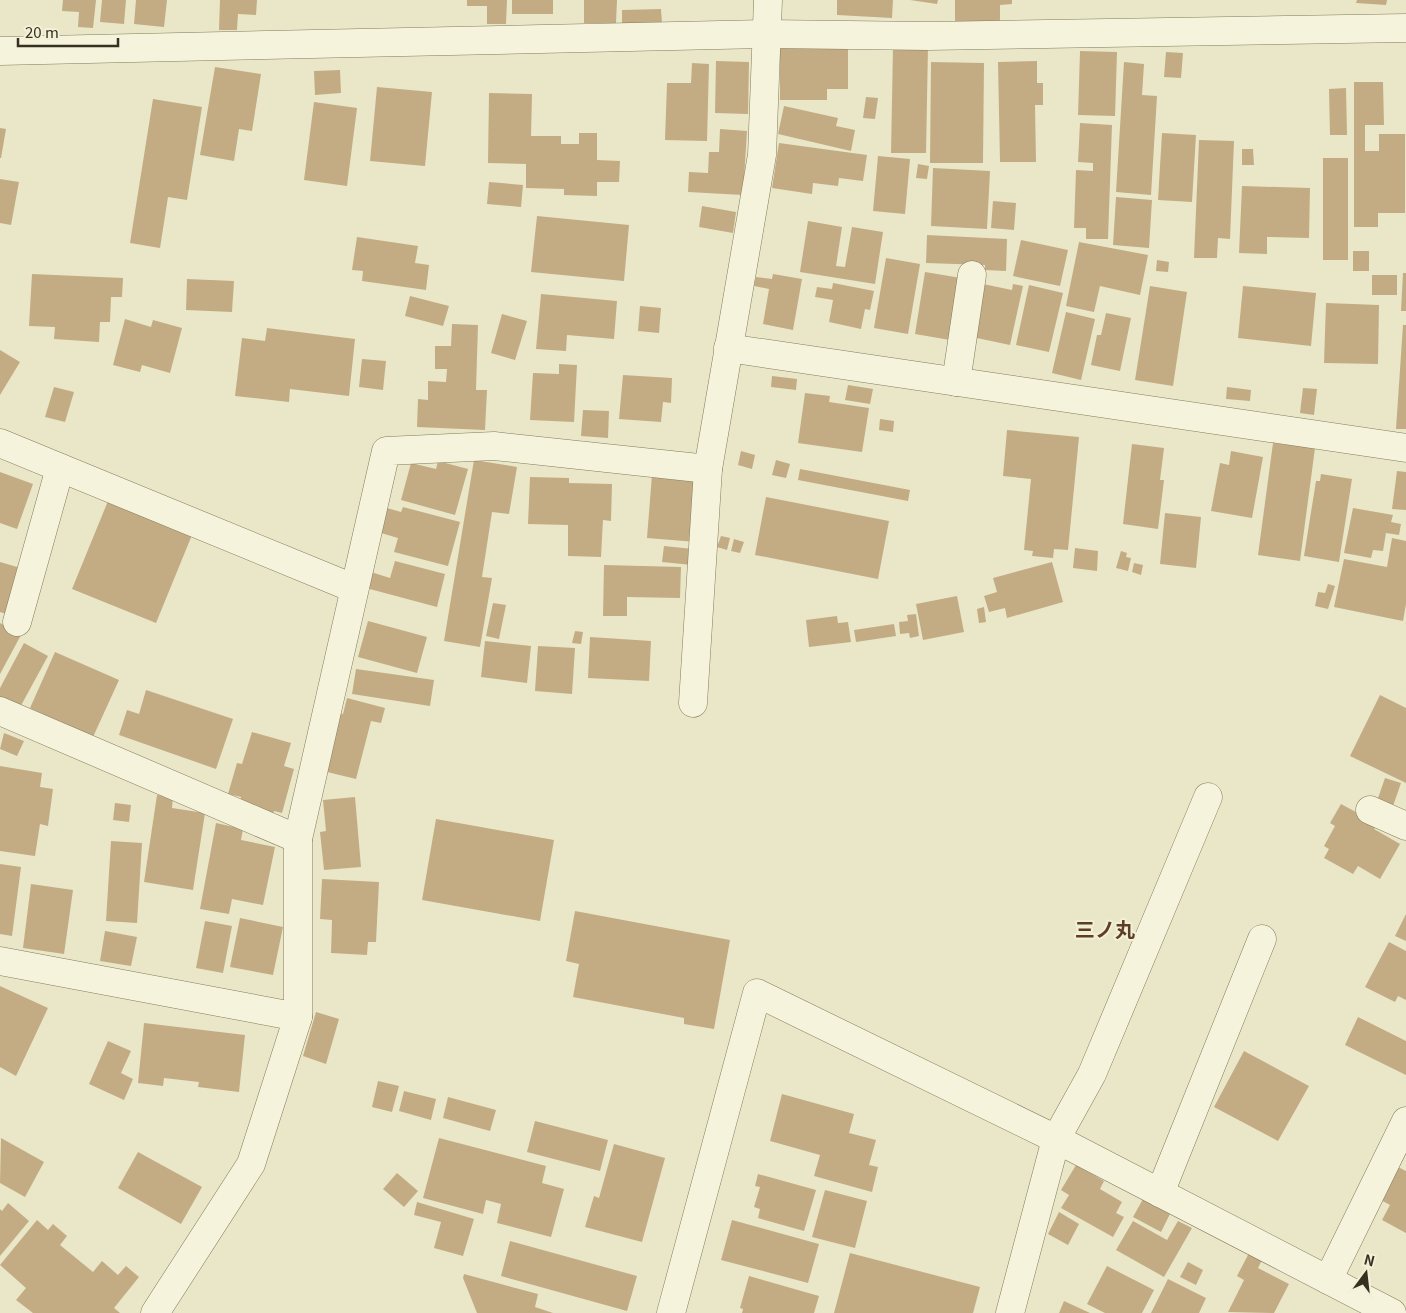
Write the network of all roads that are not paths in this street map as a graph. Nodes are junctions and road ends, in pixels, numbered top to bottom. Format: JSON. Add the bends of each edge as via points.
{"nodes":[{"id":1,"x":768,"y":0,"type":"edge"},
{"id":2,"x":1406,"y":28,"type":"edge"},
{"id":3,"x":767,"y":34,"type":"junction"},
{"id":4,"x":0,"y":51,"type":"edge"},
{"id":5,"x":972,"y":275,"type":"dead end"},
{"id":6,"x":728,"y":348,"type":"junction"},
{"id":7,"x":956,"y":382,"type":"junction"},
{"id":8,"x":0,"y":443,"type":"edge"},
{"id":9,"x":1406,"y":448,"type":"edge"},
{"id":10,"x":60,"y":468,"type":"junction"},
{"id":11,"x":708,"y":468,"type":"junction"},
{"id":12,"x":353,"y":588,"type":"junction"},
{"id":13,"x":16,"y":622,"type":"dead end"},
{"id":14,"x":693,"y":703,"type":"dead end"},
{"id":15,"x":0,"y":710,"type":"edge"},
{"id":16,"x":1208,"y":797,"type":"dead end"},
{"id":17,"x":1370,"y":810,"type":"dead end"},
{"id":18,"x":1406,"y":826,"type":"edge"},
{"id":19,"x":298,"y":839,"type":"junction"},
{"id":20,"x":1262,"y":939,"type":"dead end"},
{"id":21,"x":0,"y":961,"type":"edge"},
{"id":22,"x":298,"y":1017,"type":"junction"},
{"id":23,"x":1406,"y":1121,"type":"edge"},
{"id":24,"x":1056,"y":1140,"type":"junction"},
{"id":25,"x":1160,"y":1193,"type":"junction"},
{"id":26,"x":1328,"y":1280,"type":"junction"},
{"id":27,"x":155,"y":1313,"type":"edge"},
{"id":28,"x":672,"y":1313,"type":"edge"},
{"id":29,"x":1010,"y":1313,"type":"edge"},
{"id":30,"x":1392,"y":1313,"type":"edge"}],
"edges":[{"from":1,"to":3,"type":"street"},
{"from":2,"to":3,"type":"street","via":[[929,36]]},
{"from":3,"to":4,"type":"street"},
{"from":3,"to":6,"type":"street","via":[[762,155]]},
{"from":5,"to":7,"type":"street"},
{"from":6,"to":7,"type":"street"},
{"from":6,"to":11,"type":"street"},
{"from":7,"to":9,"type":"street"},
{"from":8,"to":10,"type":"street"},
{"from":10,"to":12,"type":"street"},
{"from":10,"to":13,"type":"street"},
{"from":11,"to":12,"type":"street","via":[[494,446],[386,451]]},
{"from":11,"to":14,"type":"street"},
{"from":12,"to":19,"type":"street"},
{"from":15,"to":19,"type":"street"},
{"from":16,"to":24,"type":"street","via":[[1092,1074]]},
{"from":17,"to":18,"type":"street"},
{"from":19,"to":22,"type":"street"},
{"from":20,"to":25,"type":"street"},
{"from":21,"to":22,"type":"street"},
{"from":22,"to":27,"type":"street","via":[[250,1164]]},
{"from":23,"to":26,"type":"street"},
{"from":24,"to":25,"type":"street"},
{"from":24,"to":28,"type":"street","via":[[756,993]]},
{"from":24,"to":29,"type":"street"},
{"from":25,"to":26,"type":"street"},
{"from":26,"to":30,"type":"street"}]}
